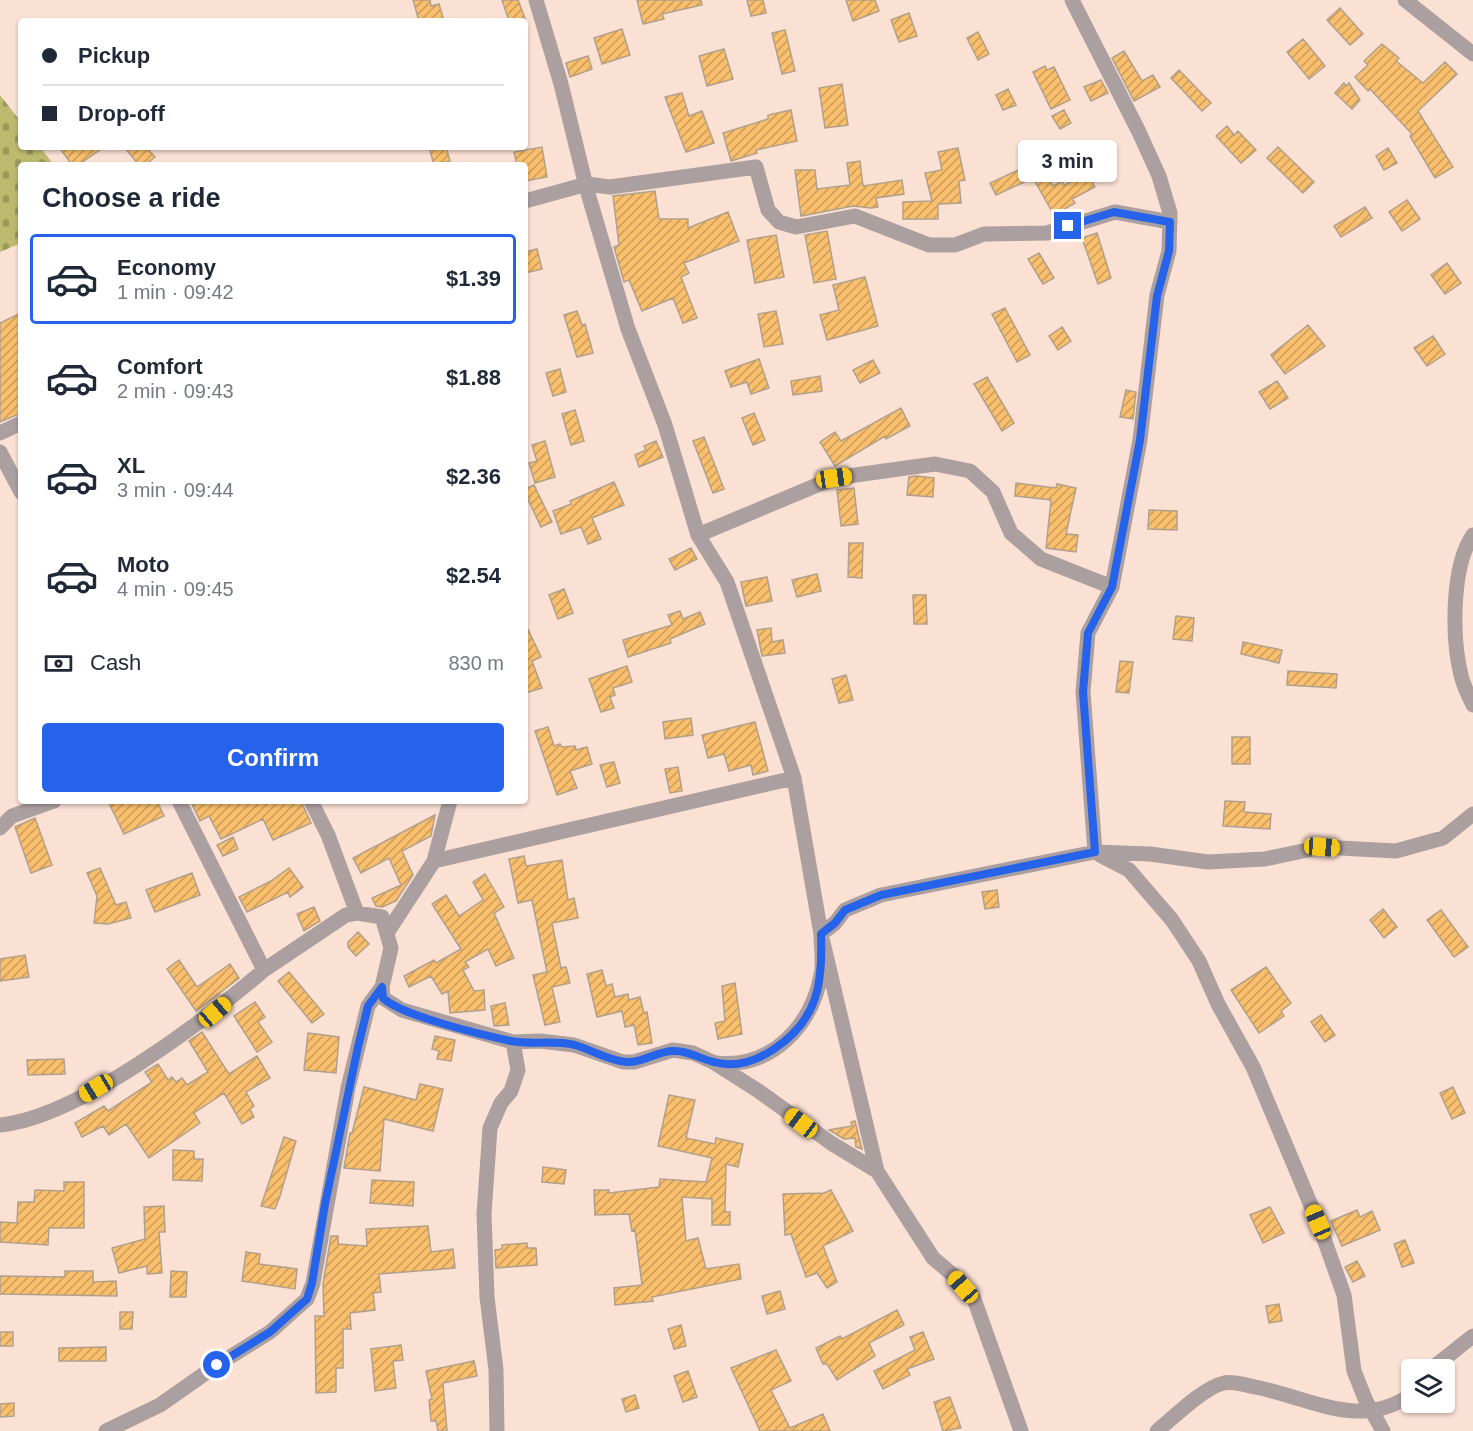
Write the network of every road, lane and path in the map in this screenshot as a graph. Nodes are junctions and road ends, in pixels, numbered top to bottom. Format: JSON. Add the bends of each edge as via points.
{"nodes":[{"id":1,"x":536,"y":0,"type":"edge"},
{"id":2,"x":1072,"y":0,"type":"edge"},
{"id":3,"x":1405,"y":0,"type":"edge"},
{"id":4,"x":1473,"y":54,"type":"edge"},
{"id":5,"x":587,"y":184,"type":"junction"},
{"id":6,"x":528,"y":200,"type":"edge"},
{"id":7,"x":1170,"y":222,"type":"junction"},
{"id":8,"x":18,"y":424,"type":"edge"},
{"id":9,"x":0,"y":433,"type":"edge"},
{"id":10,"x":0,"y":452,"type":"edge"},
{"id":11,"x":18,"y":486,"type":"edge"},
{"id":12,"x":699,"y":535,"type":"junction"},
{"id":13,"x":1473,"y":535,"type":"edge"},
{"id":14,"x":1112,"y":587,"type":"junction"},
{"id":15,"x":1473,"y":705,"type":"edge"},
{"id":16,"x":794,"y":778,"type":"junction"},
{"id":17,"x":46,"y":804,"type":"edge"},
{"id":18,"x":181,"y":804,"type":"edge"},
{"id":19,"x":312,"y":804,"type":"edge"},
{"id":20,"x":449,"y":804,"type":"edge"},
{"id":21,"x":1473,"y":814,"type":"edge"},
{"id":22,"x":0,"y":828,"type":"edge"},
{"id":23,"x":1095,"y":852,"type":"junction"},
{"id":24,"x":434,"y":861,"type":"junction"},
{"id":25,"x":357,"y":913,"type":"junction"},
{"id":26,"x":387,"y":933,"type":"junction"},
{"id":27,"x":821,"y":934,"type":"junction"},
{"id":28,"x":264,"y":970,"type":"junction"},
{"id":29,"x":382,"y":987,"type":"junction"},
{"id":30,"x":513,"y":1042,"type":"junction"},
{"id":31,"x":713,"y":1062,"type":"junction"},
{"id":32,"x":0,"y":1125,"type":"edge"},
{"id":33,"x":877,"y":1171,"type":"junction"},
{"id":34,"x":1473,"y":1336,"type":"edge"},
{"id":35,"x":1444,"y":1359,"type":"edge"},
{"id":36,"x":1401,"y":1402,"type":"edge"},
{"id":37,"x":1373,"y":1414,"type":"junction"},
{"id":38,"x":106,"y":1431,"type":"edge"},
{"id":39,"x":497,"y":1431,"type":"edge"},
{"id":40,"x":1021,"y":1431,"type":"edge"},
{"id":41,"x":1157,"y":1431,"type":"edge"},
{"id":42,"x":1383,"y":1431,"type":"edge"}],
"edges":[{"from":1,"to":5,"type":"street"},
{"from":2,"to":7,"type":"street","via":[[1159,176]]},
{"from":3,"to":4,"type":"street"},
{"from":5,"to":6,"type":"street"},
{"from":5,"to":7,"type":"street","via":[[610,188],[756,167],[768,210],[778,222],[796,227],[855,216],[929,245],[955,245],[984,234],[1047,233],[1114,212]]},
{"from":5,"to":12,"type":"street","via":[[628,329],[665,425]]},
{"from":7,"to":14,"type":"street","via":[[1140,440]]},
{"from":8,"to":9,"type":"street"},
{"from":10,"to":11,"type":"street"},
{"from":12,"to":14,"type":"street","via":[[834,478],[935,464],[970,471],[993,492],[1011,533],[1041,559]]},
{"from":12,"to":16,"type":"street","via":[[727,582]]},
{"from":13,"to":15,"type":"street","via":[[1459,573],[1455,616],[1461,675]]},
{"from":14,"to":23,"type":"street","via":[[1088,633],[1083,692]]},
{"from":16,"to":24,"type":"street"},
{"from":16,"to":27,"type":"street"},
{"from":17,"to":22,"type":"street","via":[[12,816]]},
{"from":18,"to":28,"type":"street"},
{"from":19,"to":25,"type":"street"},
{"from":20,"to":24,"type":"street"},
{"from":21,"to":23,"type":"street","via":[[1443,838],[1396,851],[1322,847],[1265,859],[1208,862]]},
{"from":23,"to":27,"type":"street","via":[[881,895],[845,910]]},
{"from":23,"to":37,"type":"street","via":[[1129,870],[1172,920],[1199,961],[1253,1067],[1344,1295],[1354,1371]]},
{"from":24,"to":26,"type":"street"},
{"from":25,"to":26,"type":"street","via":[[382,917]]},
{"from":25,"to":28,"type":"street","via":[[324,927]]},
{"from":26,"to":29,"type":"street","via":[[391,948]]},
{"from":27,"to":31,"type":"street","via":[[822,973],[813,1004],[799,1029],[756,1058],[736,1065]]},
{"from":27,"to":33,"type":"street"},
{"from":28,"to":32,"type":"street","via":[[215,1012],[79,1098],[34,1119]]},
{"from":29,"to":30,"type":"street","via":[[383,998],[402,1010]]},
{"from":29,"to":38,"type":"street","via":[[368,1006],[350,1077],[307,1299],[270,1332],[160,1405]]},
{"from":30,"to":31,"type":"street","via":[[574,1045],[623,1062],[673,1050]]},
{"from":30,"to":39,"type":"street","via":[[518,1070],[490,1128],[484,1203]]},
{"from":31,"to":33,"type":"street"},
{"from":33,"to":40,"type":"street","via":[[933,1258],[974,1299]]},
{"from":34,"to":35,"type":"street"},
{"from":36,"to":37,"type":"street"},
{"from":37,"to":41,"type":"street","via":[[1359,1415],[1276,1391],[1224,1383],[1195,1400]]},
{"from":37,"to":42,"type":"street"}]}
